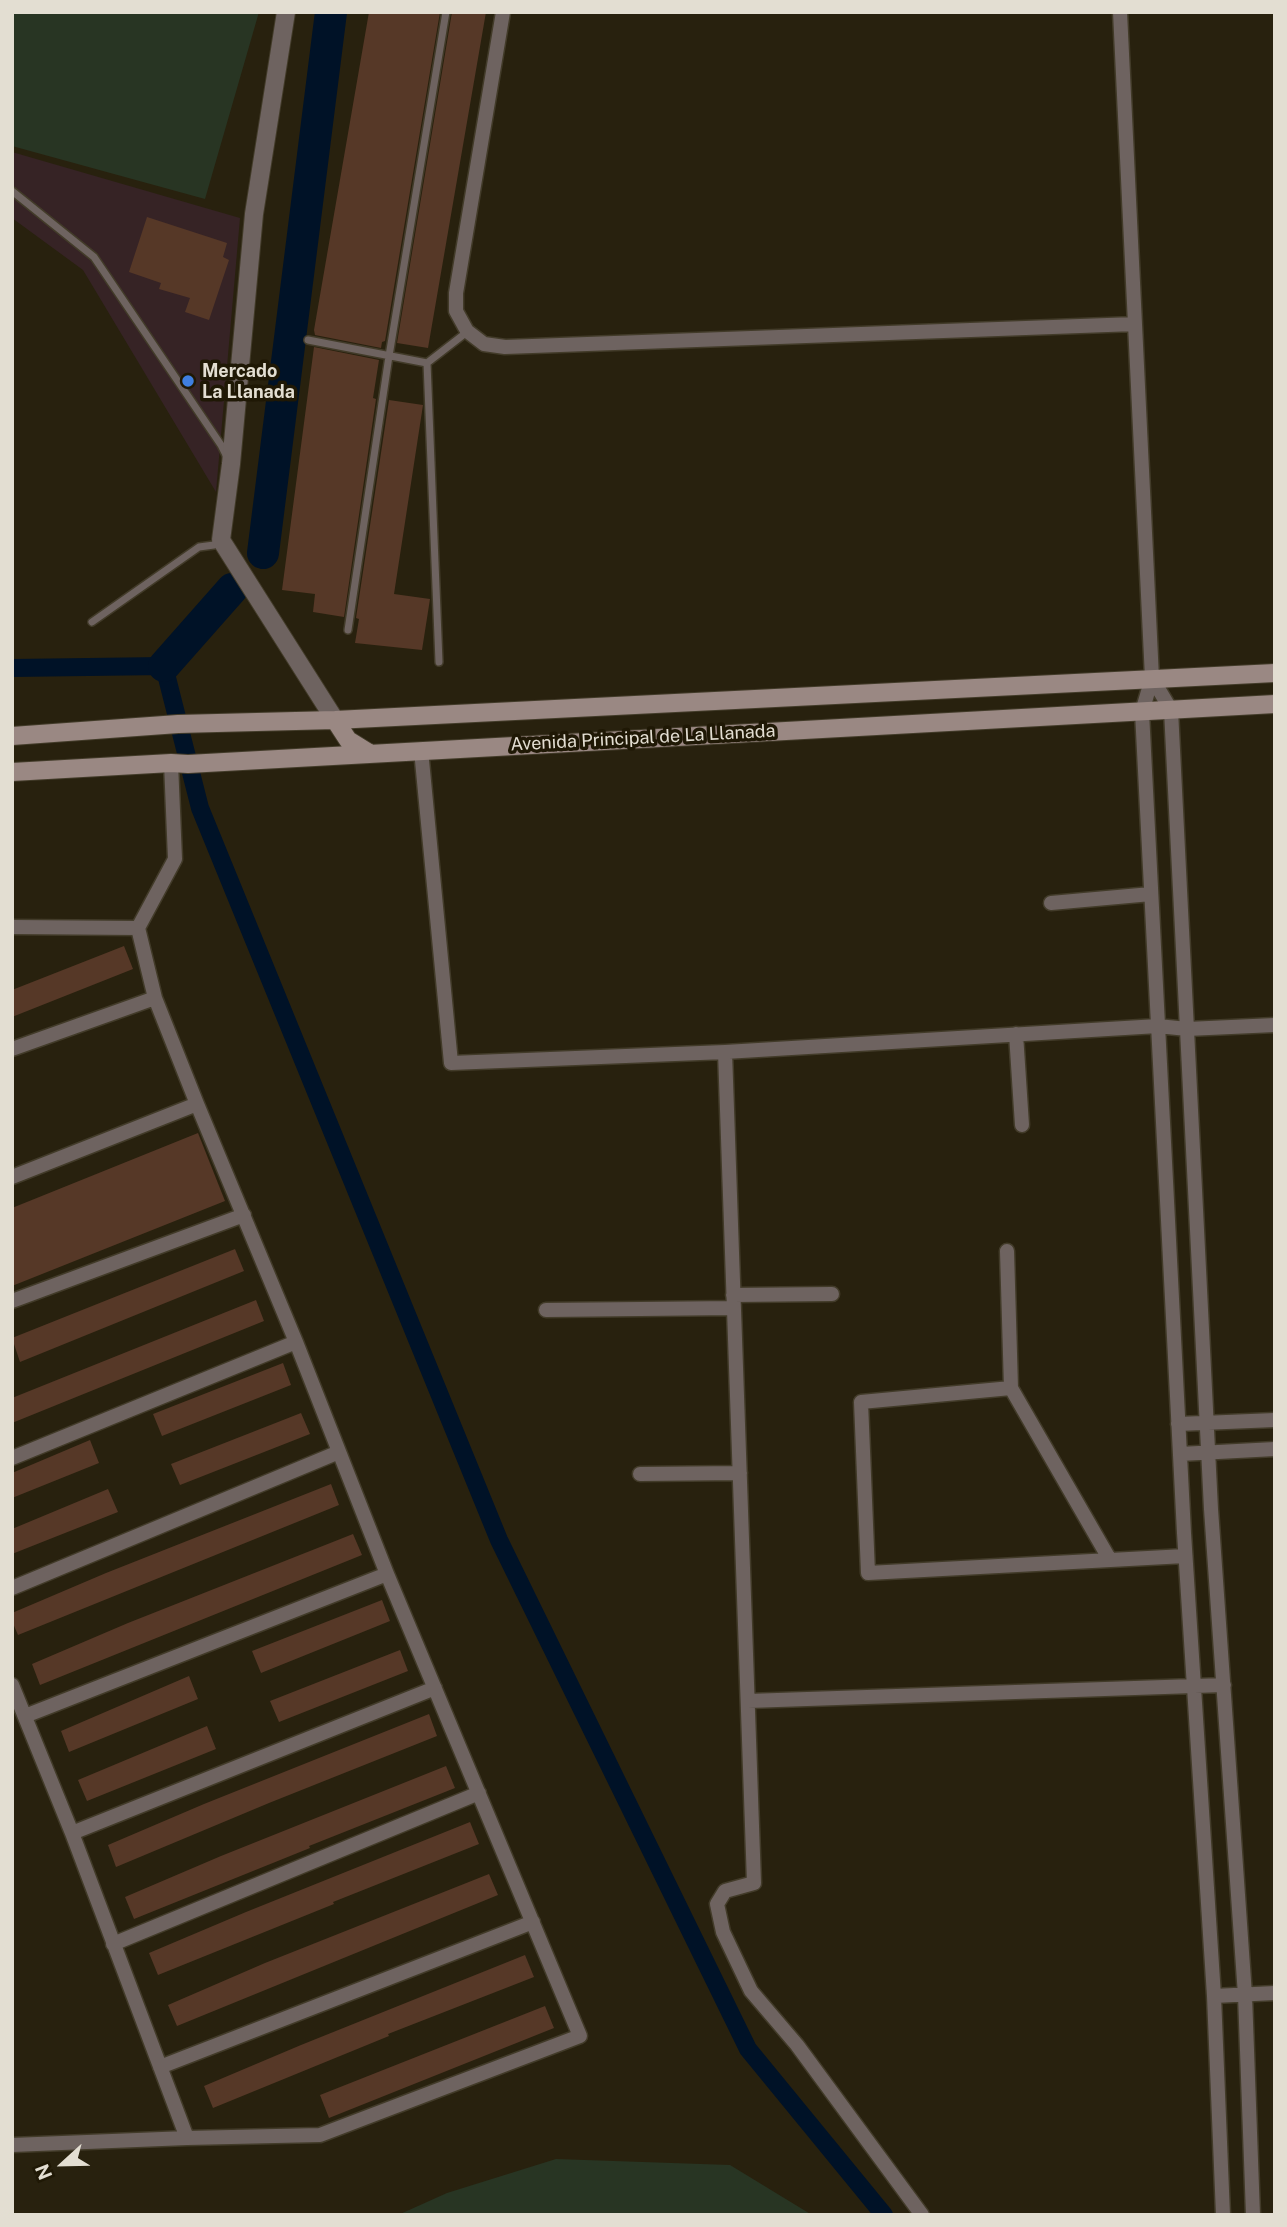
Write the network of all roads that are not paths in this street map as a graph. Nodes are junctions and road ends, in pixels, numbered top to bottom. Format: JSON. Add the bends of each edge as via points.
{"nodes":[{"id":1,"x":286,"y":12,"type":"edge"},
{"id":2,"x":446,"y":12,"type":"edge"},
{"id":3,"x":503,"y":12,"type":"edge"},
{"id":4,"x":1120,"y":12,"type":"edge"},
{"id":5,"x":12,"y":191,"type":"edge"},
{"id":6,"x":1135,"y":324,"type":"junction"},
{"id":7,"x":467,"y":331,"type":"junction"},
{"id":8,"x":308,"y":340,"type":"dead end"},
{"id":9,"x":389,"y":356,"type":"junction"},
{"id":10,"x":427,"y":363,"type":"junction"},
{"id":11,"x":231,"y":464,"type":"junction"},
{"id":12,"x":221,"y":540,"type":"junction"},
{"id":13,"x":92,"y":622,"type":"dead end"},
{"id":14,"x":348,"y":630,"type":"dead end"},
{"id":15,"x":439,"y":662,"type":"dead end"},
{"id":16,"x":1275,"y":673,"type":"edge"},
{"id":17,"x":1152,"y":678,"type":"junction"},
{"id":18,"x":1275,"y":704,"type":"edge"},
{"id":19,"x":1171,"y":710,"type":"junction"},
{"id":20,"x":1142,"y":712,"type":"junction"},
{"id":21,"x":335,"y":720,"type":"junction"},
{"id":22,"x":12,"y":736,"type":"edge"},
{"id":23,"x":421,"y":750,"type":"junction"},
{"id":24,"x":370,"y":753,"type":"junction"},
{"id":25,"x":314,"y":756,"type":"junction"},
{"id":26,"x":171,"y":764,"type":"junction"},
{"id":27,"x":12,"y":772,"type":"edge"},
{"id":28,"x":1151,"y":894,"type":"junction"},
{"id":29,"x":1051,"y":903,"type":"dead end"},
{"id":30,"x":12,"y":927,"type":"edge"},
{"id":31,"x":138,"y":928,"type":"junction"},
{"id":32,"x":155,"y":998,"type":"junction"},
{"id":33,"x":1275,"y":1025,"type":"edge"},
{"id":34,"x":1158,"y":1026,"type":"junction"},
{"id":35,"x":1187,"y":1029,"type":"junction"},
{"id":36,"x":1016,"y":1034,"type":"junction"},
{"id":37,"x":12,"y":1049,"type":"edge"},
{"id":38,"x":725,"y":1052,"type":"junction"},
{"id":39,"x":197,"y":1104,"type":"junction"},
{"id":40,"x":1022,"y":1125,"type":"dead end"},
{"id":41,"x":12,"y":1177,"type":"edge"},
{"id":42,"x":244,"y":1214,"type":"junction"},
{"id":43,"x":1007,"y":1251,"type":"dead end"},
{"id":44,"x":832,"y":1293,"type":"dead end"},
{"id":45,"x":12,"y":1301,"type":"edge"},
{"id":46,"x":733,"y":1302,"type":"junction"},
{"id":47,"x":546,"y":1310,"type":"dead end"},
{"id":48,"x":296,"y":1342,"type":"junction"},
{"id":49,"x":1011,"y":1388,"type":"junction"},
{"id":50,"x":1275,"y":1420,"type":"edge"},
{"id":51,"x":1207,"y":1423,"type":"junction"},
{"id":52,"x":1178,"y":1424,"type":"junction"},
{"id":53,"x":1275,"y":1449,"type":"edge"},
{"id":54,"x":339,"y":1452,"type":"junction"},
{"id":55,"x":1209,"y":1452,"type":"junction"},
{"id":56,"x":1180,"y":1454,"type":"junction"},
{"id":57,"x":12,"y":1458,"type":"edge"},
{"id":58,"x":740,"y":1473,"type":"junction"},
{"id":59,"x":640,"y":1474,"type":"dead end"},
{"id":60,"x":1185,"y":1556,"type":"junction"},
{"id":61,"x":1110,"y":1560,"type":"junction"},
{"id":62,"x":387,"y":1574,"type":"junction"},
{"id":63,"x":12,"y":1588,"type":"edge"},
{"id":64,"x":12,"y":1685,"type":"edge"},
{"id":65,"x":1194,"y":1685,"type":"junction"},
{"id":66,"x":1224,"y":1685,"type":"junction"},
{"id":67,"x":435,"y":1688,"type":"junction"},
{"id":68,"x":748,"y":1701,"type":"junction"},
{"id":69,"x":25,"y":1716,"type":"junction"},
{"id":70,"x":478,"y":1793,"type":"junction"},
{"id":71,"x":72,"y":1833,"type":"junction"},
{"id":72,"x":533,"y":1922,"type":"junction"},
{"id":73,"x":113,"y":1944,"type":"junction"},
{"id":74,"x":1275,"y":1993,"type":"edge"},
{"id":75,"x":1245,"y":1995,"type":"junction"},
{"id":76,"x":1214,"y":1996,"type":"junction"},
{"id":77,"x":160,"y":2067,"type":"junction"},
{"id":78,"x":187,"y":2138,"type":"junction"},
{"id":79,"x":12,"y":2145,"type":"edge"},
{"id":80,"x":922,"y":2215,"type":"edge"},
{"id":81,"x":1223,"y":2215,"type":"edge"},
{"id":82,"x":1253,"y":2215,"type":"edge"}],
"edges":[{"from":1,"to":11,"type":"street","via":[[254,214]]},
{"from":2,"to":9,"type":"lane"},
{"from":3,"to":7,"type":"street","via":[[456,293],[456,311]]},
{"from":4,"to":6,"type":"street"},
{"from":5,"to":11,"type":"lane","via":[[94,257]]},
{"from":6,"to":7,"type":"street","via":[[505,347],[484,344]]},
{"from":6,"to":17,"type":"street"},
{"from":7,"to":10,"type":"lane"},
{"from":8,"to":9,"type":"lane"},
{"from":9,"to":10,"type":"lane"},
{"from":9,"to":14,"type":"lane"},
{"from":10,"to":15,"type":"lane"},
{"from":11,"to":12,"type":"street"},
{"from":12,"to":13,"type":"lane","via":[[199,547]]},
{"from":12,"to":21,"type":"street"},
{"from":16,"to":17,"type":"main road","name":"Avenida Principal de La Llanada"},
{"from":17,"to":19,"type":"street"},
{"from":17,"to":20,"type":"street"},
{"from":17,"to":21,"type":"main road","name":"Avenida Principal de La Llanada"},
{"from":18,"to":19,"type":"main road","name":"Avenida Principal de La Llanada"},
{"from":19,"to":20,"type":"main road","name":"Avenida Principal de La Llanada"},
{"from":19,"to":35,"type":"street"},
{"from":20,"to":23,"type":"main road","name":"Avenida Principal de La Llanada"},
{"from":20,"to":28,"type":"street"},
{"from":21,"to":22,"type":"main road","name":"Avenida Principal de La Llanada","via":[[178,724]]},
{"from":21,"to":24,"type":"main road","via":[[348,740]]},
{"from":21,"to":25,"type":"main road","via":[[332,740]]},
{"from":23,"to":24,"type":"main road","name":"Avenida Principal de La Llanada"},
{"from":23,"to":38,"type":"street","via":[[451,1063]]},
{"from":24,"to":25,"type":"main road","name":"Avenida Principal de La Llanada"},
{"from":25,"to":26,"type":"main road","name":"Avenida Principal de La Llanada"},
{"from":26,"to":27,"type":"main road","name":"Avenida Principal de La Llanada"},
{"from":26,"to":31,"type":"street","via":[[174,859]]},
{"from":28,"to":29,"type":"street"},
{"from":28,"to":34,"type":"street"},
{"from":30,"to":31,"type":"street"},
{"from":31,"to":32,"type":"street"},
{"from":32,"to":37,"type":"street"},
{"from":32,"to":39,"type":"street"},
{"from":33,"to":35,"type":"street"},
{"from":34,"to":35,"type":"street"},
{"from":34,"to":36,"type":"street"},
{"from":34,"to":52,"type":"street"},
{"from":35,"to":51,"type":"street"},
{"from":36,"to":38,"type":"street"},
{"from":36,"to":40,"type":"street"},
{"from":38,"to":46,"type":"street"},
{"from":39,"to":41,"type":"street"},
{"from":39,"to":42,"type":"street"},
{"from":42,"to":45,"type":"street"},
{"from":42,"to":48,"type":"street"},
{"from":43,"to":49,"type":"street"},
{"from":44,"to":46,"type":"street"},
{"from":46,"to":47,"type":"street"},
{"from":46,"to":58,"type":"street"},
{"from":48,"to":54,"type":"street"},
{"from":48,"to":57,"type":"street"},
{"from":49,"to":61,"type":"street"},
{"from":49,"to":61,"type":"street","via":[[861,1402],[868,1573]]},
{"from":50,"to":51,"type":"street"},
{"from":51,"to":52,"type":"street"},
{"from":51,"to":55,"type":"street"},
{"from":52,"to":56,"type":"street"},
{"from":53,"to":55,"type":"street"},
{"from":54,"to":62,"type":"street"},
{"from":54,"to":63,"type":"street"},
{"from":55,"to":56,"type":"street"},
{"from":55,"to":66,"type":"street"},
{"from":56,"to":60,"type":"street"},
{"from":58,"to":59,"type":"street"},
{"from":58,"to":68,"type":"street"},
{"from":60,"to":61,"type":"street"},
{"from":60,"to":65,"type":"street"},
{"from":62,"to":67,"type":"street"},
{"from":62,"to":69,"type":"street"},
{"from":64,"to":69,"type":"street"},
{"from":65,"to":66,"type":"street"},
{"from":65,"to":68,"type":"street"},
{"from":65,"to":76,"type":"street"},
{"from":66,"to":75,"type":"street"},
{"from":67,"to":70,"type":"street"},
{"from":67,"to":71,"type":"street"},
{"from":68,"to":80,"type":"street","via":[[754,1883],[725,1891],[716,1904],[723,1932],[751,1991],[797,2045]]},
{"from":69,"to":71,"type":"street"},
{"from":70,"to":72,"type":"street"},
{"from":70,"to":73,"type":"street"},
{"from":71,"to":73,"type":"street"},
{"from":72,"to":77,"type":"street"},
{"from":72,"to":78,"type":"street","via":[[580,2036],[320,2135]]},
{"from":73,"to":77,"type":"street"},
{"from":74,"to":75,"type":"street"},
{"from":75,"to":76,"type":"street"},
{"from":75,"to":82,"type":"street"},
{"from":76,"to":81,"type":"street"},
{"from":77,"to":78,"type":"street"},
{"from":78,"to":79,"type":"street"}]}
